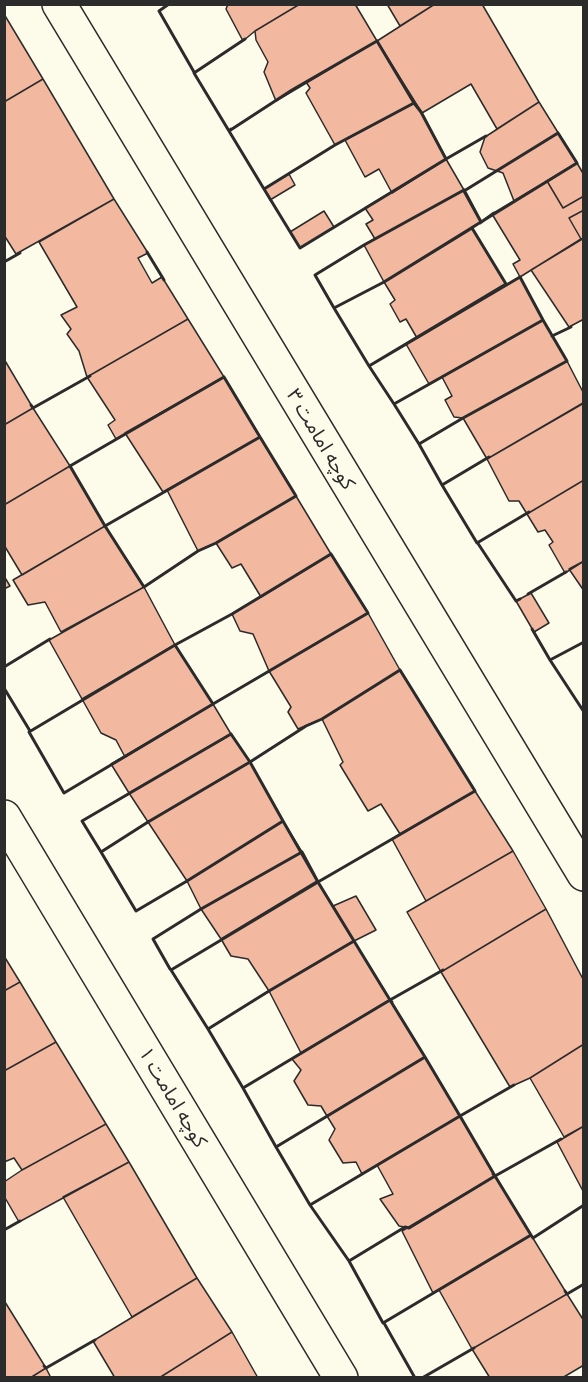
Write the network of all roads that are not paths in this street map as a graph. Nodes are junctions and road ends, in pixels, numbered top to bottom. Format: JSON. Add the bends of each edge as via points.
{"nodes":[{"id":1,"x":59,"y":4,"type":"edge"},
{"id":2,"x":4,"y":817,"type":"edge"},
{"id":3,"x":584,"y":874,"type":"edge"},
{"id":4,"x":341,"y":1377,"type":"edge"}],
"edges":[{"from":1,"to":3,"type":"street","name":"کوچه امامت ۳"},
{"from":2,"to":4,"type":"street","name":"کوچه امامت ۱"}]}
